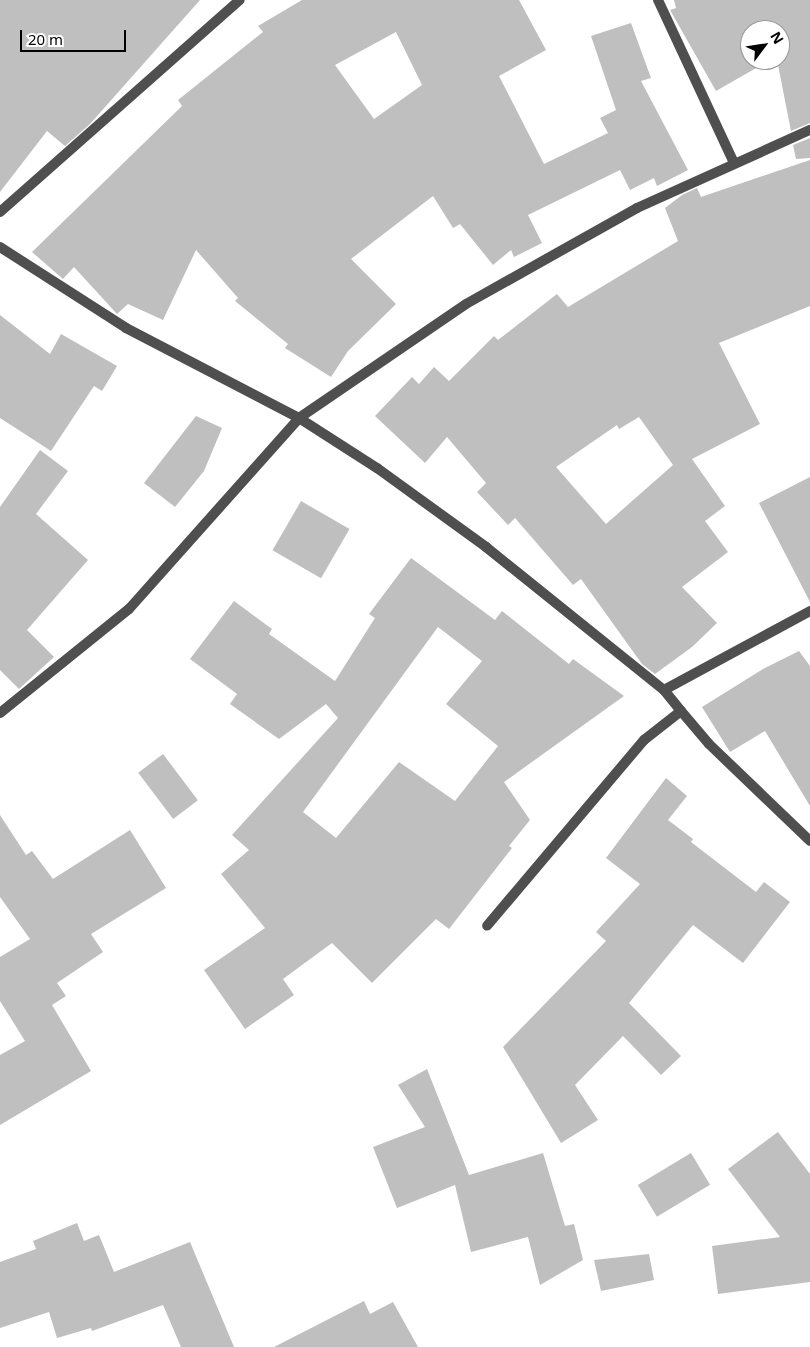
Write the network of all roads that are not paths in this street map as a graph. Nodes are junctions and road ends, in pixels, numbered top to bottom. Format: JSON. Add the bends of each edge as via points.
{"nodes":[{"id":1,"x":240,"y":0,"type":"edge"},
{"id":2,"x":658,"y":0,"type":"edge"},
{"id":3,"x":810,"y":130,"type":"edge"},
{"id":4,"x":734,"y":163,"type":"junction"},
{"id":5,"x":0,"y":212,"type":"edge"},
{"id":6,"x":0,"y":247,"type":"edge"},
{"id":7,"x":300,"y":418,"type":"junction"},
{"id":8,"x":810,"y":611,"type":"edge"},
{"id":9,"x":664,"y":690,"type":"junction"},
{"id":10,"x":681,"y":711,"type":"junction"},
{"id":11,"x":0,"y":714,"type":"edge"},
{"id":12,"x":810,"y":841,"type":"edge"},
{"id":13,"x":488,"y":926,"type":"dead end"}],
"edges":[{"from":1,"to":5,"type":"street"},
{"from":2,"to":4,"type":"street"},
{"from":3,"to":4,"type":"street"},
{"from":4,"to":7,"type":"street","via":[[637,208],[466,304]]},
{"from":6,"to":7,"type":"street","via":[[126,328]]},
{"from":7,"to":9,"type":"street","via":[[378,468],[486,547]]},
{"from":7,"to":11,"type":"street","via":[[129,609]]},
{"from":8,"to":9,"type":"street"},
{"from":9,"to":10,"type":"street"},
{"from":10,"to":12,"type":"street","via":[[709,744]]},
{"from":10,"to":13,"type":"street","via":[[644,740]]}]}
